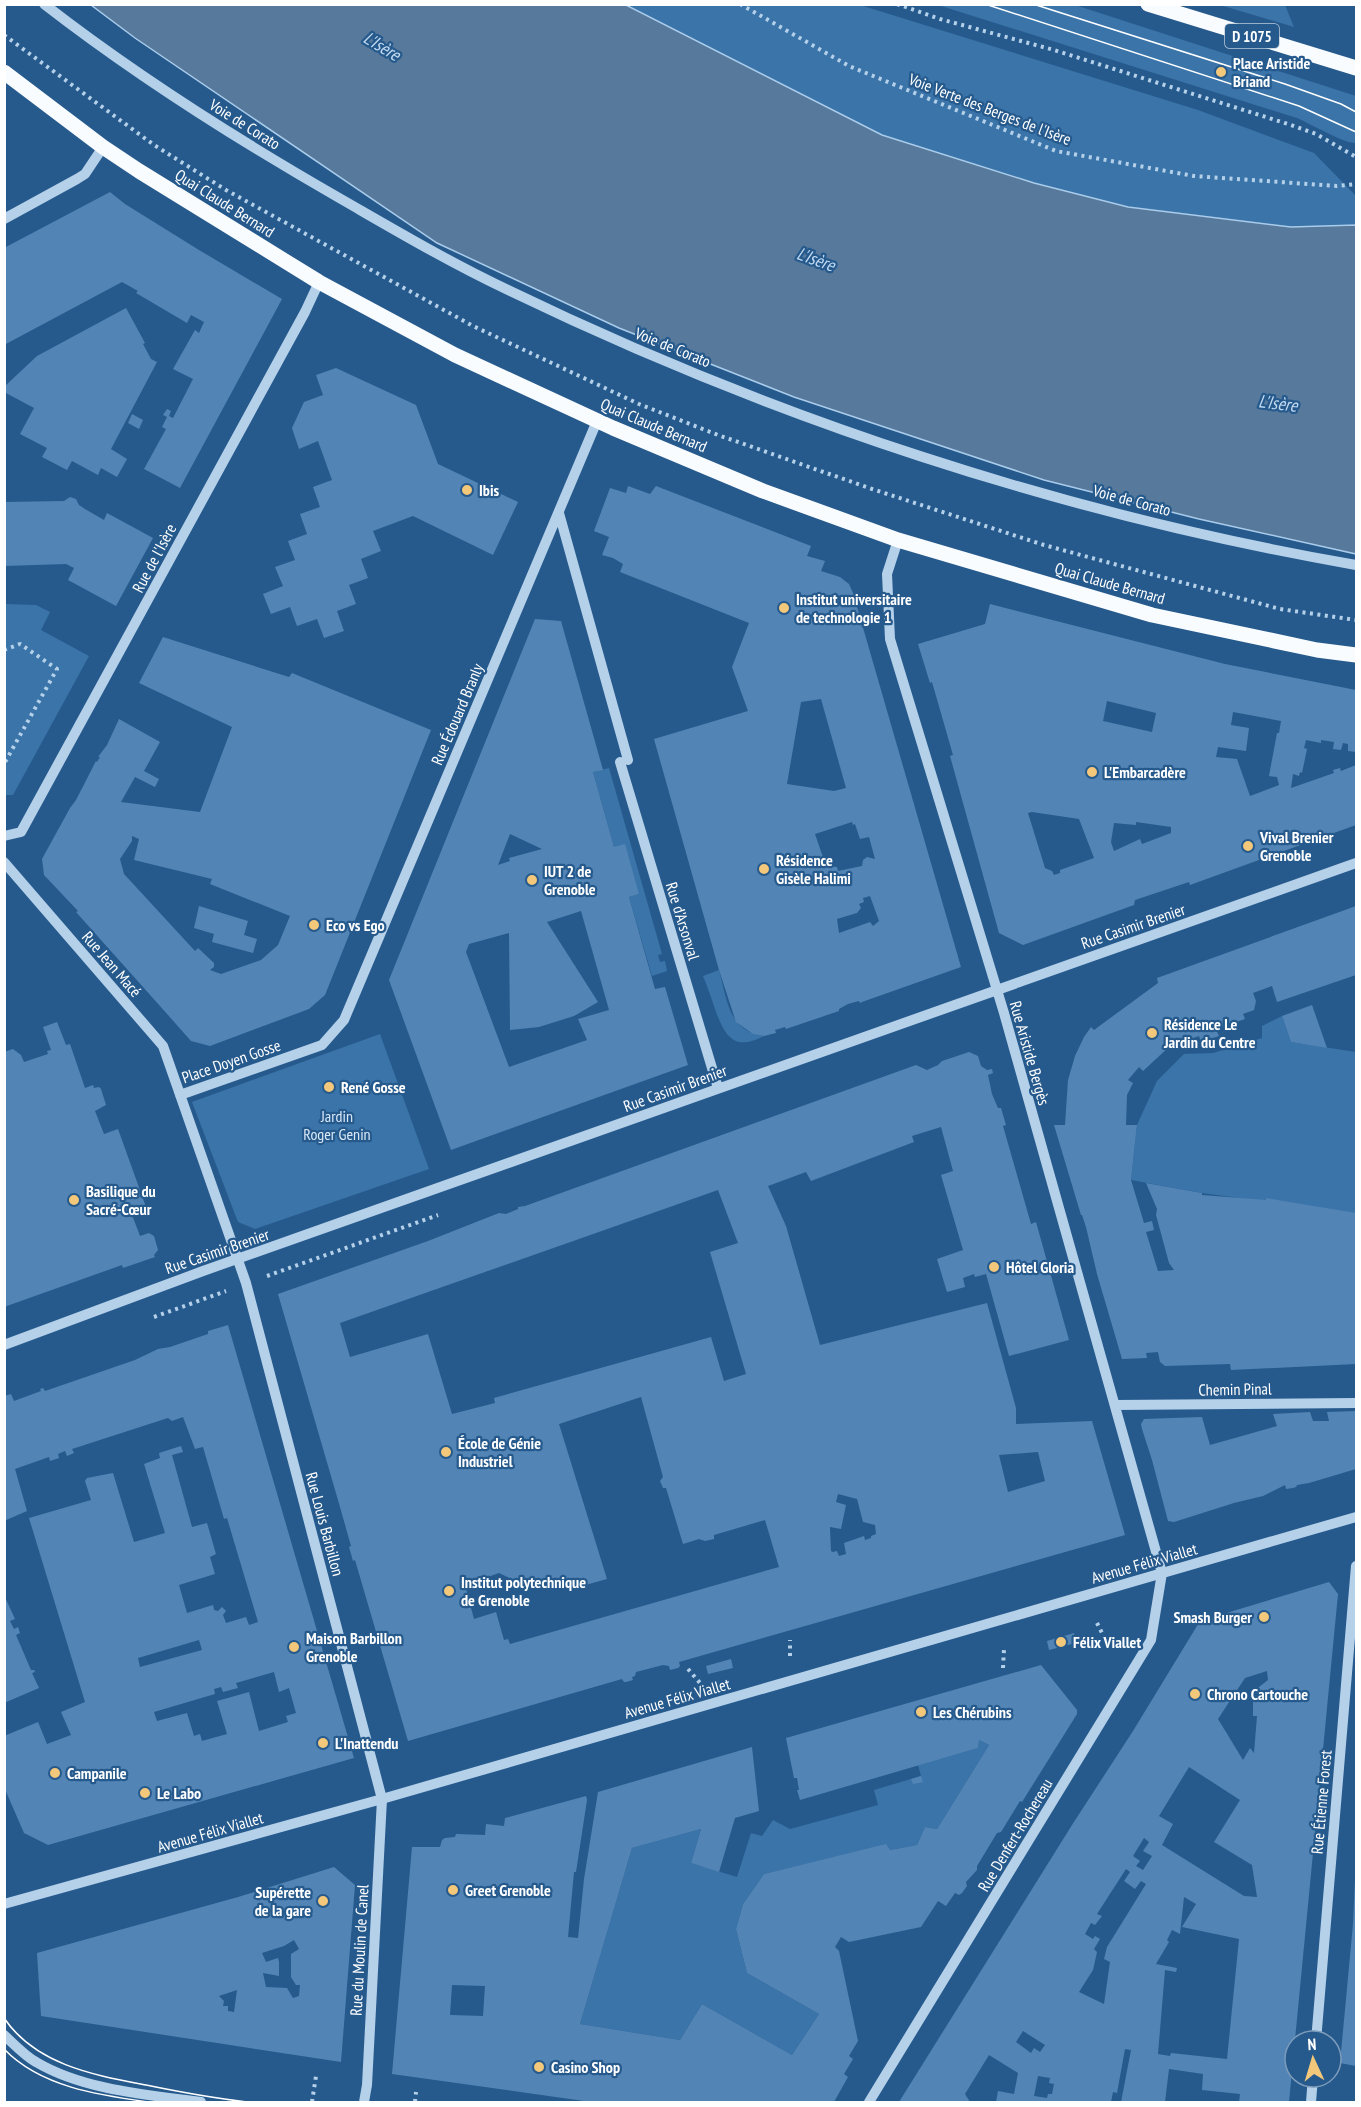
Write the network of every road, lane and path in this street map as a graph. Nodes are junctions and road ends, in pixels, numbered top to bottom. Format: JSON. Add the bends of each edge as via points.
{"nodes":[{"id":1,"x":44,"y":4,"type":"edge"},
{"id":2,"x":740,"y":4,"type":"edge"},
{"id":3,"x":897,"y":4,"type":"edge"},
{"id":4,"x":1148,"y":4,"type":"edge"},
{"id":5,"x":1356,"y":67,"type":"edge"},
{"id":6,"x":4,"y":72,"type":"edge"},
{"id":7,"x":103,"y":147,"type":"junction"},
{"id":8,"x":1356,"y":158,"type":"edge"},
{"id":9,"x":1356,"y":184,"type":"edge"},
{"id":10,"x":4,"y":219,"type":"edge"},
{"id":11,"x":319,"y":282,"type":"junction"},
{"id":12,"x":597,"y":421,"type":"junction"},
{"id":13,"x":559,"y":513,"type":"junction"},
{"id":14,"x":898,"y":540,"type":"junction"},
{"id":15,"x":1356,"y":565,"type":"edge"},
{"id":16,"x":4,"y":650,"type":"edge"},
{"id":17,"x":1356,"y":655,"type":"edge"},
{"id":18,"x":4,"y":764,"type":"edge"},
{"id":19,"x":4,"y":836,"type":"edge"},
{"id":20,"x":4,"y":862,"type":"edge"},
{"id":21,"x":1356,"y":863,"type":"edge"},
{"id":22,"x":996,"y":990,"type":"junction"},
{"id":23,"x":344,"y":1020,"type":"joint"},
{"id":24,"x":718,"y":1088,"type":"junction"},
{"id":25,"x":180,"y":1095,"type":"junction"},
{"id":26,"x":420,"y":1222,"type":"dead end"},
{"id":27,"x":237,"y":1259,"type":"junction"},
{"id":28,"x":246,"y":1283,"type":"junction"},
{"id":29,"x":147,"y":1319,"type":"dead end"},
{"id":30,"x":4,"y":1345,"type":"edge"},
{"id":31,"x":1355,"y":1402,"type":"edge"},
{"id":32,"x":1115,"y":1405,"type":"junction"},
{"id":33,"x":1356,"y":1517,"type":"edge"},
{"id":34,"x":1356,"y":1566,"type":"edge"},
{"id":35,"x":1162,"y":1573,"type":"junction"},
{"id":36,"x":1097,"y":1623,"type":"dead end"},
{"id":37,"x":1104,"y":1637,"type":"dead end"},
{"id":38,"x":790,"y":1640,"type":"dead end"},
{"id":39,"x":1004,"y":1649,"type":"dead end"},
{"id":40,"x":790,"y":1656,"type":"dead end"},
{"id":41,"x":1003,"y":1668,"type":"dead end"},
{"id":42,"x":688,"y":1669,"type":"dead end"},
{"id":43,"x":700,"y":1683,"type":"dead end"},
{"id":44,"x":382,"y":1799,"type":"junction"},
{"id":45,"x":4,"y":1904,"type":"edge"},
{"id":46,"x":1317,"y":2029,"type":"edge"},
{"id":47,"x":4,"y":2035,"type":"edge"},
{"id":48,"x":316,"y":2076,"type":"dead end"},
{"id":49,"x":416,"y":2092,"type":"dead end"},
{"id":50,"x":201,"y":2103,"type":"edge"},
{"id":51,"x":312,"y":2103,"type":"edge"},
{"id":52,"x":364,"y":2103,"type":"edge"},
{"id":53,"x":415,"y":2103,"type":"edge"},
{"id":54,"x":869,"y":2103,"type":"edge"}],
"edges":[{"from":1,"to":15,"type":"street","name":"Voie de Corato","via":[[186,105],[285,167],[504,288],[647,352],[807,416],[960,468],[1183,529]]},
{"from":2,"to":9,"type":"path","name":"Voie Verte des Berges de l'Isère","via":[[849,66],[1056,151],[1194,176]]},
{"from":3,"to":8,"type":"path","via":[[1242,108],[1316,134]]},
{"from":4,"to":5,"type":"main road","number":"D 1075"},
{"from":6,"to":7,"type":"main road","name":"Quai Claude Bernard"},
{"from":7,"to":10,"type":"street","via":[[77,180]]},
{"from":7,"to":11,"type":"main road","name":"Quai Claude Bernard"},
{"from":11,"to":12,"type":"main road","name":"Quai Claude Bernard","via":[[455,355]]},
{"from":11,"to":19,"type":"street","name":"Rue de l'Isère","via":[[21,832]]},
{"from":12,"to":13,"type":"street","name":"Rue Édouard Branly"},
{"from":12,"to":14,"type":"main road","name":"Quai Claude Bernard","via":[[763,491]]},
{"from":13,"to":23,"type":"street","name":"Rue Édouard Branly"},
{"from":13,"to":24,"type":"street","name":"Rue d'Arsonval","via":[[624,761]]},
{"from":14,"to":17,"type":"main road","name":"Quai Claude Bernard","via":[[1152,615]]},
{"from":14,"to":22,"type":"street","name":"Rue Aristide Bergès","via":[[887,574],[890,639]]},
{"from":16,"to":18,"type":"path","via":[[20,644],[57,669]]},
{"from":20,"to":25,"type":"street","name":"Rue Jean Macé","via":[[163,1046]]},
{"from":21,"to":22,"type":"street","name":"Rue Casimir Brenier"},
{"from":22,"to":24,"type":"street","name":"Rue Casimir Brenier"},
{"from":22,"to":32,"type":"street","name":"Rue Aristide Bergès"},
{"from":23,"to":25,"type":"street","name":"Place Doyen Gosse","via":[[322,1045]]},
{"from":24,"to":27,"type":"street","name":"Rue Casimir Brenier"},
{"from":25,"to":27,"type":"street","name":"Place Doyen Gosse"},
{"from":26,"to":28,"type":"path"},
{"from":27,"to":28,"type":"street","name":"Rue Louis Barbillon"},
{"from":27,"to":30,"type":"street","name":"Rue Casimir Brenier"},
{"from":28,"to":29,"type":"path"},
{"from":28,"to":44,"type":"street","name":"Rue Louis Barbillon"},
{"from":31,"to":32,"type":"street","name":"Chemin Pinal"},
{"from":32,"to":35,"type":"street","name":"Rue Aristide Bergès"},
{"from":33,"to":35,"type":"street","name":"Avenue Félix Viallet"},
{"from":34,"to":46,"type":"street","name":"Rue Étienne Forest"},
{"from":35,"to":44,"type":"street","name":"Avenue Félix Viallet"},
{"from":35,"to":54,"type":"street","name":"Rue Denfert-Rochereau","via":[[1151,1640]]},
{"from":36,"to":37,"type":"path"},
{"from":38,"to":40,"type":"path"},
{"from":39,"to":41,"type":"path"},
{"from":42,"to":43,"type":"path"},
{"from":44,"to":45,"type":"street","name":"Avenue Félix Viallet"},
{"from":44,"to":52,"type":"street","name":"Rue du Moulin de Canel"},
{"from":47,"to":50,"type":"street","via":[[35,2062],[78,2081]]},
{"from":48,"to":51,"type":"path"},
{"from":49,"to":53,"type":"path"}]}
